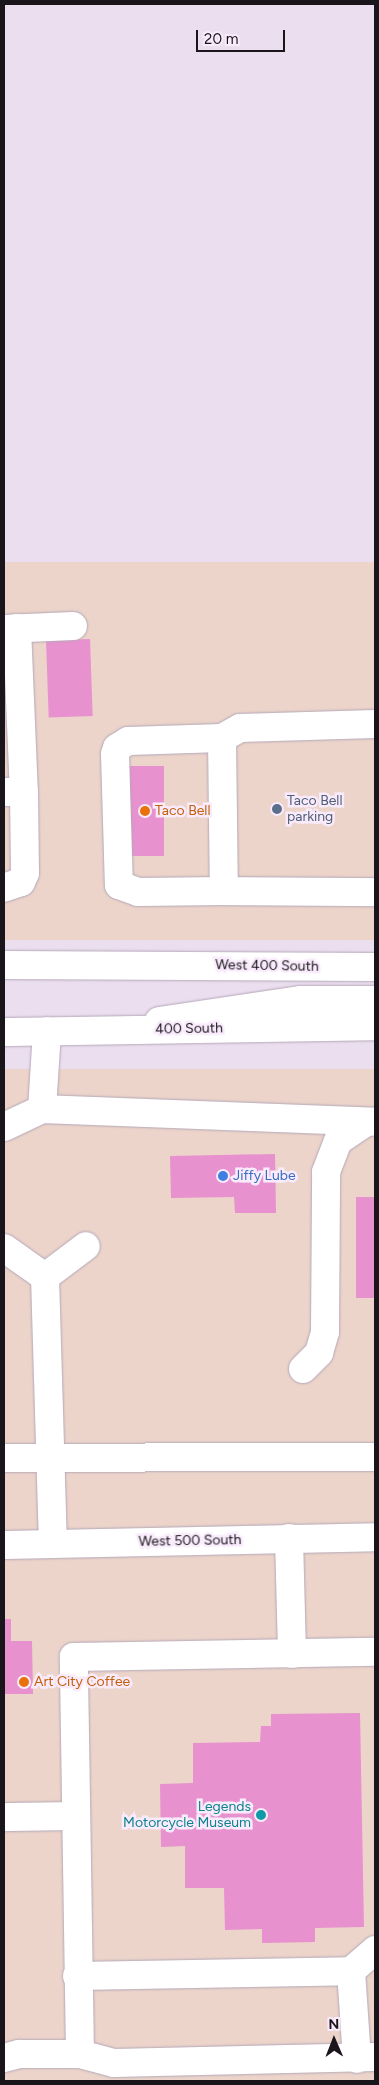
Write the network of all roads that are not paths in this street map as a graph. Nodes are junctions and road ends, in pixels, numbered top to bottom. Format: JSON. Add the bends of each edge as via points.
{"nodes":[{"id":1,"x":73,"y":626,"type":"dead end"},
{"id":2,"x":10,"y":628,"type":"edge"},
{"id":3,"x":375,"y":724,"type":"edge"},
{"id":4,"x":222,"y":738,"type":"junction"},
{"id":5,"x":14,"y":792,"type":"edge"},
{"id":6,"x":4,"y":888,"type":"edge"},
{"id":7,"x":224,"y":891,"type":"junction"},
{"id":8,"x":375,"y":892,"type":"edge"},
{"id":9,"x":4,"y":965,"type":"edge"},
{"id":10,"x":375,"y":967,"type":"edge"},
{"id":11,"x":375,"y":1000,"type":"edge"},
{"id":12,"x":375,"y":1026,"type":"edge"},
{"id":13,"x":105,"y":1030,"type":"junction"},
{"id":14,"x":47,"y":1031,"type":"junction"},
{"id":15,"x":4,"y":1032,"type":"edge"},
{"id":16,"x":42,"y":1110,"type":"junction"},
{"id":17,"x":370,"y":1122,"type":"edge"},
{"id":18,"x":4,"y":1127,"type":"edge"},
{"id":19,"x":86,"y":1246,"type":"dead end"},
{"id":20,"x":4,"y":1248,"type":"edge"},
{"id":21,"x":45,"y":1277,"type":"junction"},
{"id":22,"x":302,"y":1369,"type":"dead end"},
{"id":23,"x":50,"y":1457,"type":"junction"},
{"id":24,"x":375,"y":1457,"type":"edge"},
{"id":25,"x":4,"y":1458,"type":"edge"},
{"id":26,"x":375,"y":1536,"type":"edge"},
{"id":27,"x":289,"y":1538,"type":"junction"},
{"id":28,"x":53,"y":1544,"type":"junction"},
{"id":29,"x":4,"y":1545,"type":"edge"},
{"id":30,"x":375,"y":1652,"type":"edge"},
{"id":31,"x":292,"y":1654,"type":"junction"},
{"id":32,"x":76,"y":1816,"type":"junction"},
{"id":33,"x":4,"y":1817,"type":"edge"},
{"id":34,"x":375,"y":1950,"type":"edge"},
{"id":35,"x":351,"y":1972,"type":"junction"},
{"id":36,"x":77,"y":1976,"type":"junction"},
{"id":37,"x":80,"y":2054,"type":"junction"},
{"id":38,"x":4,"y":2058,"type":"edge"},
{"id":39,"x":366,"y":2058,"type":"edge"}],
"edges":[{"from":1,"to":2,"type":"main road"},
{"from":2,"to":5,"type":"main road"},
{"from":3,"to":4,"type":"main road","via":[[240,728]]},
{"from":4,"to":7,"type":"main road"},
{"from":4,"to":7,"type":"main road","via":[[128,741],[117,748],[115,754],[119,885],[138,892]]},
{"from":5,"to":6,"type":"main road","via":[[25,873],[21,882]]},
{"from":7,"to":8,"type":"main road"},
{"from":9,"to":10,"type":"main road","name":"West 400 South"},
{"from":11,"to":13,"type":"main road","via":[[291,1001]]},
{"from":12,"to":13,"type":"main road","name":"400 South"},
{"from":13,"to":14,"type":"main road","name":"400 South"},
{"from":14,"to":15,"type":"main road","name":"400 South"},
{"from":14,"to":16,"type":"main road"},
{"from":16,"to":17,"type":"main road","via":[[287,1116]]},
{"from":16,"to":18,"type":"main road"},
{"from":17,"to":22,"type":"main road","via":[[338,1141],[326,1172],[325,1332],[319,1353]]},
{"from":19,"to":21,"type":"main road"},
{"from":20,"to":21,"type":"main road"},
{"from":21,"to":23,"type":"main road"},
{"from":23,"to":24,"type":"main road"},
{"from":23,"to":25,"type":"main road"},
{"from":23,"to":28,"type":"main road"},
{"from":26,"to":27,"type":"main road","name":"West 500 South"},
{"from":27,"to":28,"type":"main road","name":"West 500 South"},
{"from":27,"to":31,"type":"main road"},
{"from":28,"to":29,"type":"main road","name":"West 500 South"},
{"from":30,"to":31,"type":"main road"},
{"from":31,"to":32,"type":"main road","via":[[74,1657]]},
{"from":32,"to":33,"type":"main road"},
{"from":32,"to":36,"type":"main road"},
{"from":34,"to":35,"type":"main road"},
{"from":35,"to":36,"type":"main road"},
{"from":35,"to":39,"type":"main road"},
{"from":36,"to":37,"type":"main road"},
{"from":37,"to":38,"type":"main road","via":[[19,2054]]},
{"from":37,"to":39,"type":"main road","via":[[114,2063]]}]}
